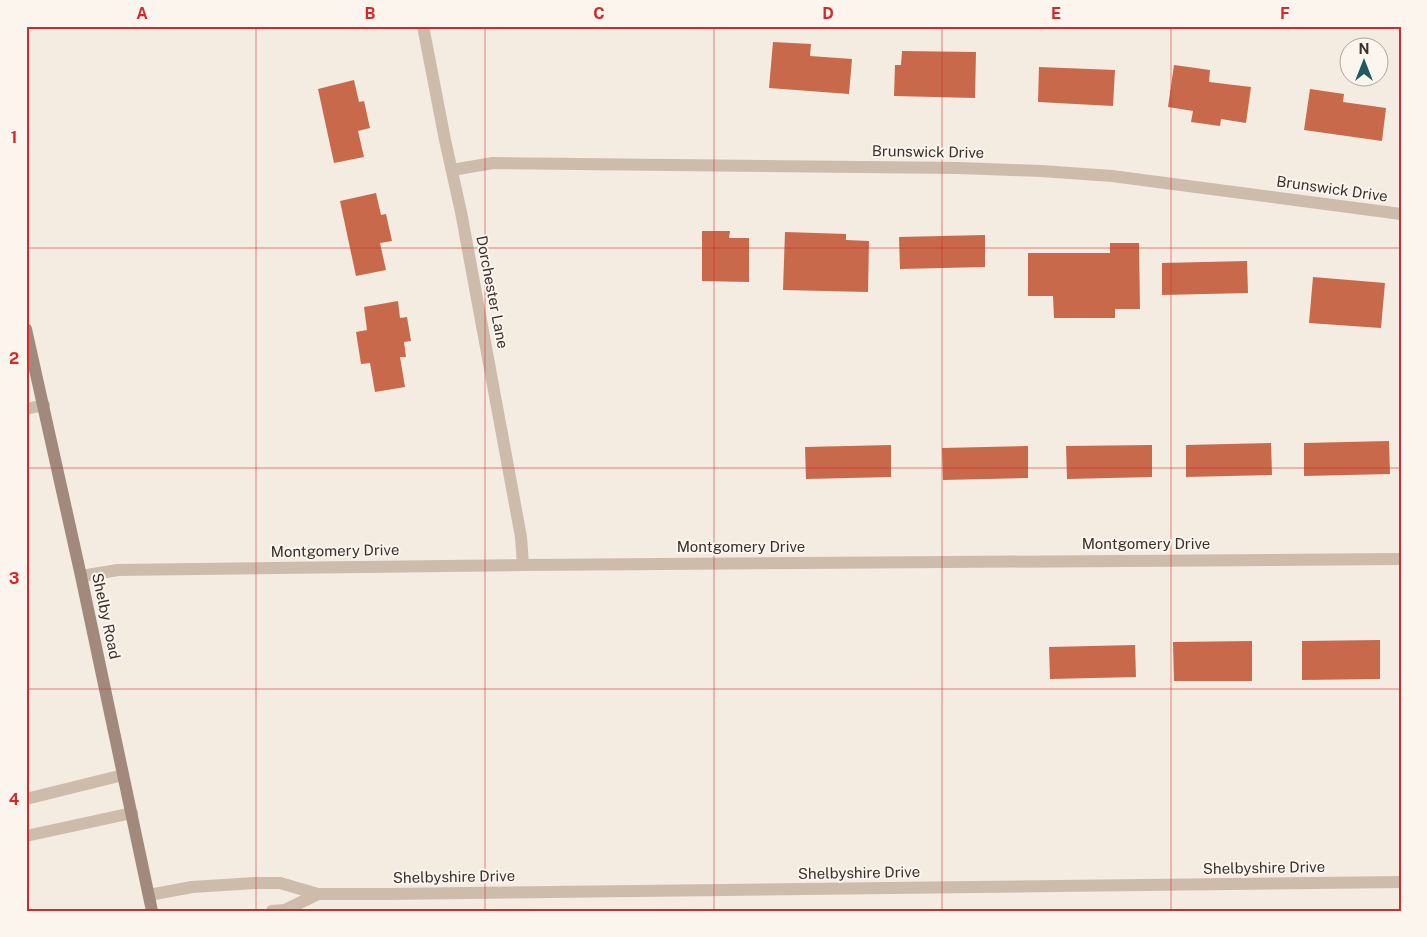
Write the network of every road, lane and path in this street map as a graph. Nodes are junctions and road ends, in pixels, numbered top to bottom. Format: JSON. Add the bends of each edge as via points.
{"nodes":[{"id":1,"x":423,"y":26,"type":"edge"},
{"id":2,"x":452,"y":170,"type":"junction"},
{"id":3,"x":1401,"y":214,"type":"edge"},
{"id":4,"x":26,"y":329,"type":"edge"},
{"id":5,"x":31,"y":370,"type":"edge"},
{"id":6,"x":44,"y":405,"type":"junction"},
{"id":7,"x":26,"y":409,"type":"edge"},
{"id":8,"x":1401,"y":559,"type":"edge"},
{"id":9,"x":523,"y":564,"type":"junction"},
{"id":10,"x":81,"y":576,"type":"junction"},
{"id":11,"x":123,"y":776,"type":"junction"},
{"id":12,"x":26,"y":799,"type":"edge"},
{"id":13,"x":132,"y":813,"type":"junction"},
{"id":14,"x":26,"y":836,"type":"edge"},
{"id":15,"x":1401,"y":882,"type":"edge"},
{"id":16,"x":318,"y":894,"type":"junction"},
{"id":17,"x":149,"y":896,"type":"junction"},
{"id":18,"x":152,"y":911,"type":"edge"},
{"id":19,"x":272,"y":911,"type":"edge"}],
"edges":[{"from":1,"to":2,"type":"street","name":"Dorchester Lane"},
{"from":2,"to":3,"type":"street","name":"Brunswick Drive","via":[[503,163],[1041,171],[1112,176]]},
{"from":2,"to":9,"type":"street","name":"Dorchester Lane","via":[[521,537]]},
{"from":4,"to":5,"type":"street","name":"Shelby Road"},
{"from":5,"to":6,"type":"street","name":"Shelby Road"},
{"from":6,"to":7,"type":"street"},
{"from":6,"to":10,"type":"street","name":"Shelby Road"},
{"from":8,"to":9,"type":"street","name":"Montgomery Drive"},
{"from":9,"to":10,"type":"street","name":"Montgomery Drive","via":[[118,570]]},
{"from":10,"to":11,"type":"street","name":"Shelby Road"},
{"from":11,"to":12,"type":"street"},
{"from":11,"to":13,"type":"street","name":"Shelby Road"},
{"from":13,"to":14,"type":"street"},
{"from":13,"to":17,"type":"street","name":"Shelby Road"},
{"from":15,"to":16,"type":"street","name":"Shelbyshire Drive"},
{"from":16,"to":17,"type":"street","name":"Shelbyshire Drive","via":[[280,884],[255,883],[192,887]]},
{"from":16,"to":19,"type":"street","name":"Shelbyshire Drive","via":[[285,910]]},
{"from":17,"to":18,"type":"street","name":"Shelby Road"}]}
